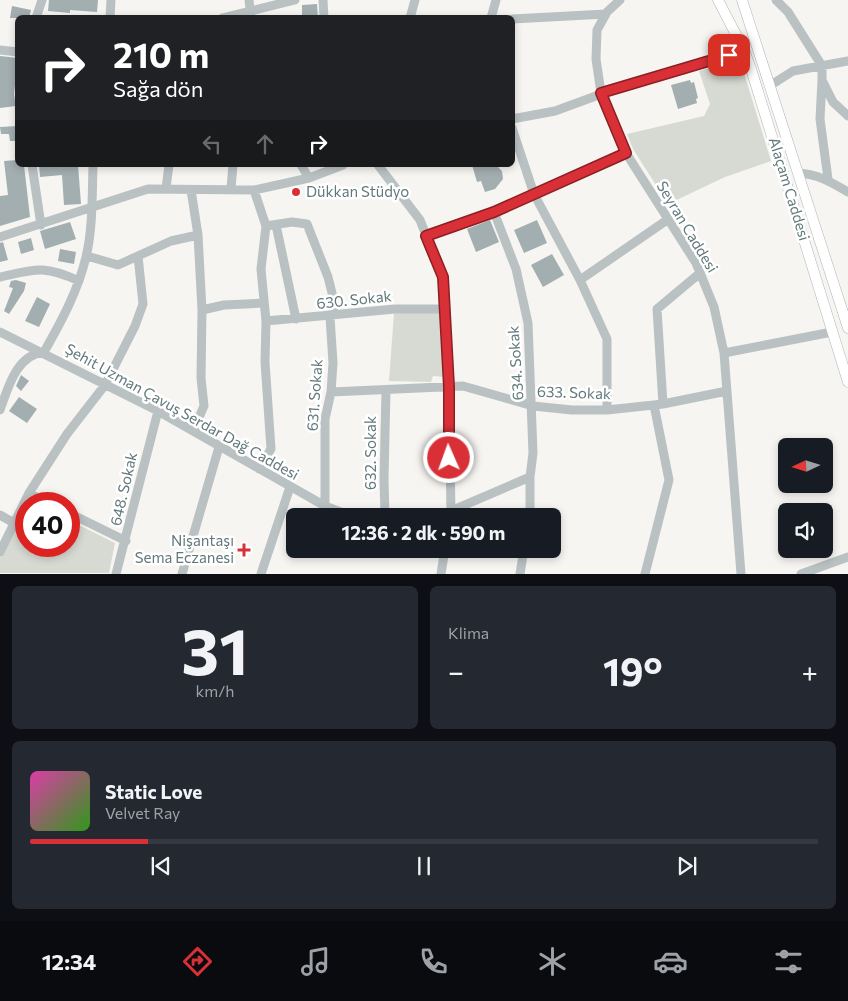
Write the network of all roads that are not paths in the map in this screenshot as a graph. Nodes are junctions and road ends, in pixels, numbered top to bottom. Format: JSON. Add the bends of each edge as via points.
{"nodes":[{"id":1,"x":42,"y":0,"type":"edge"},
{"id":2,"x":111,"y":0,"type":"edge"},
{"id":3,"x":249,"y":0,"type":"edge"},
{"id":4,"x":295,"y":0,"type":"edge"},
{"id":5,"x":323,"y":0,"type":"edge"},
{"id":6,"x":415,"y":0,"type":"edge"},
{"id":7,"x":496,"y":0,"type":"edge"},
{"id":8,"x":620,"y":0,"type":"edge"},
{"id":9,"x":718,"y":0,"type":"edge"},
{"id":10,"x":742,"y":0,"type":"edge"},
{"id":11,"x":776,"y":0,"type":"edge"},
{"id":12,"x":251,"y":14,"type":"edge"},
{"id":13,"x":606,"y":14,"type":"junction"},
{"id":14,"x":37,"y":15,"type":"edge"},
{"id":15,"x":110,"y":15,"type":"edge"},
{"id":16,"x":324,"y":15,"type":"edge"},
{"id":17,"x":411,"y":15,"type":"edge"},
{"id":18,"x":492,"y":15,"type":"edge"},
{"id":19,"x":515,"y":19,"type":"edge"},
{"id":20,"x":0,"y":50,"type":"edge"},
{"id":21,"x":744,"y":50,"type":"junction"},
{"id":22,"x":15,"y":52,"type":"edge"},
{"id":23,"x":848,"y":62,"type":"edge"},
{"id":24,"x":822,"y":66,"type":"junction"},
{"id":25,"x":822,"y":80,"type":"junction"},
{"id":26,"x":771,"y":85,"type":"junction"},
{"id":27,"x":601,"y":93,"type":"junction"},
{"id":28,"x":848,"y":116,"type":"edge"},
{"id":29,"x":515,"y":118,"type":"edge"},
{"id":30,"x":515,"y":137,"type":"edge"},
{"id":31,"x":626,"y":153,"type":"junction"},
{"id":32,"x":32,"y":167,"type":"edge"},
{"id":33,"x":93,"y":167,"type":"edge"},
{"id":34,"x":169,"y":167,"type":"edge"},
{"id":35,"x":233,"y":167,"type":"edge"},
{"id":36,"x":302,"y":167,"type":"edge"},
{"id":37,"x":338,"y":167,"type":"edge"},
{"id":38,"x":380,"y":167,"type":"edge"},
{"id":39,"x":798,"y":172,"type":"junction"},
{"id":40,"x":309,"y":178,"type":"junction"},
{"id":41,"x":828,"y":179,"type":"junction"},
{"id":42,"x":166,"y":188,"type":"junction"},
{"id":43,"x":231,"y":188,"type":"junction"},
{"id":44,"x":191,"y":190,"type":"junction"},
{"id":45,"x":254,"y":190,"type":"junction"},
{"id":46,"x":848,"y":192,"type":"edge"},
{"id":47,"x":534,"y":194,"type":"junction"},
{"id":48,"x":92,"y":208,"type":"junction"},
{"id":49,"x":494,"y":212,"type":"junction"},
{"id":50,"x":668,"y":220,"type":"junction"},
{"id":51,"x":41,"y":225,"type":"junction"},
{"id":52,"x":276,"y":225,"type":"junction"},
{"id":53,"x":266,"y":226,"type":"junction"},
{"id":54,"x":198,"y":235,"type":"junction"},
{"id":55,"x":426,"y":236,"type":"junction"},
{"id":56,"x":0,"y":238,"type":"edge"},
{"id":57,"x":87,"y":256,"type":"junction"},
{"id":58,"x":138,"y":256,"type":"junction"},
{"id":59,"x":700,"y":273,"type":"junction"},
{"id":60,"x":0,"y":277,"type":"edge"},
{"id":61,"x":580,"y":280,"type":"junction"},
{"id":62,"x":79,"y":281,"type":"junction"},
{"id":63,"x":264,"y":303,"type":"junction"},
{"id":64,"x":445,"y":309,"type":"junction"},
{"id":65,"x":202,"y":310,"type":"junction"},
{"id":66,"x":330,"y":316,"type":"junction"},
{"id":67,"x":296,"y":319,"type":"junction"},
{"id":68,"x":266,"y":321,"type":"junction"},
{"id":69,"x":848,"y":328,"type":"edge"},
{"id":70,"x":0,"y":332,"type":"edge"},
{"id":71,"x":832,"y":332,"type":"junction"},
{"id":72,"x":44,"y":352,"type":"junction"},
{"id":73,"x":724,"y":353,"type":"junction"},
{"id":74,"x":848,"y":382,"type":"edge"},
{"id":75,"x":105,"y":385,"type":"junction"},
{"id":76,"x":449,"y":387,"type":"junction"},
{"id":77,"x":386,"y":390,"type":"junction"},
{"id":78,"x":727,"y":391,"type":"junction"},
{"id":79,"x":331,"y":392,"type":"junction"},
{"id":80,"x":659,"y":404,"type":"junction"},
{"id":81,"x":533,"y":406,"type":"junction"},
{"id":82,"x":0,"y":410,"type":"edge"},
{"id":83,"x":607,"y":410,"type":"junction"},
{"id":84,"x":158,"y":411,"type":"junction"},
{"id":85,"x":193,"y":431,"type":"junction"},
{"id":86,"x":219,"y":447,"type":"junction"},
{"id":87,"x":259,"y":469,"type":"junction"},
{"id":88,"x":530,"y":477,"type":"junction"},
{"id":89,"x":290,"y":487,"type":"junction"},
{"id":90,"x":30,"y":492,"type":"edge"},
{"id":91,"x":325,"y":506,"type":"junction"},
{"id":92,"x":330,"y":508,"type":"edge"},
{"id":93,"x":385,"y":508,"type":"edge"},
{"id":94,"x":451,"y":508,"type":"edge"},
{"id":95,"x":464,"y":508,"type":"edge"},
{"id":96,"x":530,"y":508,"type":"edge"},
{"id":97,"x":0,"y":515,"type":"edge"},
{"id":98,"x":80,"y":518,"type":"edge"},
{"id":99,"x":14,"y":523,"type":"joint"},
{"id":100,"x":126,"y":541,"type":"junction"},
{"id":101,"x":0,"y":552,"type":"edge"},
{"id":102,"x":848,"y":557,"type":"edge"},
{"id":103,"x":444,"y":558,"type":"edge"},
{"id":104,"x":523,"y":558,"type":"edge"},
{"id":105,"x":116,"y":574,"type":"edge"},
{"id":106,"x":182,"y":574,"type":"edge"},
{"id":107,"x":261,"y":574,"type":"edge"},
{"id":108,"x":441,"y":574,"type":"edge"},
{"id":109,"x":520,"y":574,"type":"edge"},
{"id":110,"x":645,"y":574,"type":"edge"},
{"id":111,"x":741,"y":574,"type":"edge"},
{"id":112,"x":801,"y":574,"type":"edge"}],
"edges":[{"from":1,"to":14,"type":"street"},
{"from":2,"to":15,"type":"street"},
{"from":3,"to":12,"type":"street"},
{"from":4,"to":12,"type":"street"},
{"from":5,"to":16,"type":"street"},
{"from":6,"to":17,"type":"street"},
{"from":7,"to":18,"type":"street"},
{"from":8,"to":13,"type":"street","name":"Seyran Caddesi"},
{"from":9,"to":21,"type":"main road","name":"Alaçam Caddesi"},
{"from":10,"to":26,"type":"main road","name":"Alaçam Caddesi"},
{"from":11,"to":24,"type":"street","via":[[788,12]]},
{"from":13,"to":19,"type":"street"},
{"from":13,"to":27,"type":"street","name":"Seyran Caddesi","via":[[597,30],[596,59]]},
{"from":20,"to":22,"type":"street"},
{"from":21,"to":27,"type":"street"},
{"from":21,"to":71,"type":"main road","name":"Alaçam Caddesi"},
{"from":23,"to":24,"type":"street"},
{"from":24,"to":25,"type":"street"},
{"from":24,"to":26,"type":"street","via":[[793,71]]},
{"from":25,"to":28,"type":"street","via":[[833,102]]},
{"from":25,"to":41,"type":"street","via":[[820,119]]},
{"from":26,"to":39,"type":"main road","name":"Alaçam Caddesi"},
{"from":27,"to":29,"type":"street","via":[[555,111]]},
{"from":27,"to":31,"type":"street","name":"Seyran Caddesi"},
{"from":30,"to":47,"type":"street"},
{"from":31,"to":47,"type":"street"},
{"from":31,"to":50,"type":"street","name":"Seyran Caddesi"},
{"from":32,"to":51,"type":"street"},
{"from":33,"to":48,"type":"street"},
{"from":34,"to":42,"type":"street"},
{"from":35,"to":43,"type":"street"},
{"from":36,"to":40,"type":"street"},
{"from":37,"to":40,"type":"street"},
{"from":38,"to":55,"type":"street","via":[[420,220]]},
{"from":39,"to":41,"type":"street"},
{"from":39,"to":69,"type":"main road","name":"Alaçam Caddesi"},
{"from":40,"to":45,"type":"street"},
{"from":41,"to":46,"type":"street"},
{"from":42,"to":44,"type":"street"},
{"from":42,"to":48,"type":"street","via":[[148,189]]},
{"from":43,"to":44,"type":"street"},
{"from":43,"to":45,"type":"street"},
{"from":44,"to":54,"type":"street"},
{"from":45,"to":53,"type":"street"},
{"from":47,"to":49,"type":"street"},
{"from":47,"to":61,"type":"street"},
{"from":48,"to":51,"type":"street"},
{"from":48,"to":57,"type":"street"},
{"from":49,"to":55,"type":"street"},
{"from":49,"to":81,"type":"street","name":"634. Sokak","via":[[516,269],[528,323]]},
{"from":50,"to":59,"type":"street","name":"Seyran Caddesi"},
{"from":50,"to":61,"type":"street"},
{"from":51,"to":56,"type":"street"},
{"from":52,"to":53,"type":"street"},
{"from":52,"to":66,"type":"street","name":"631. Sokak","via":[[307,224],[328,277],[335,305]]},
{"from":52,"to":67,"type":"street"},
{"from":53,"to":63,"type":"street","via":[[261,269]]},
{"from":54,"to":58,"type":"street","via":[[171,241]]},
{"from":54,"to":65,"type":"street"},
{"from":55,"to":64,"type":"street","via":[[443,277]]},
{"from":57,"to":58,"type":"street","via":[[118,265]]},
{"from":57,"to":62,"type":"street"},
{"from":58,"to":75,"type":"street","via":[[143,304]]},
{"from":59,"to":73,"type":"street","name":"Seyran Caddesi","via":[[714,307]]},
{"from":59,"to":80,"type":"street","via":[[657,309]]},
{"from":60,"to":62,"type":"street","via":[[41,268]]},
{"from":61,"to":83,"type":"street","via":[[607,339]]},
{"from":62,"to":72,"type":"street"},
{"from":63,"to":65,"type":"street","via":[[224,304]]},
{"from":63,"to":68,"type":"street"},
{"from":64,"to":66,"type":"street","name":"630. Sokak","via":[[395,308]]},
{"from":64,"to":76,"type":"street"},
{"from":65,"to":85,"type":"street","via":[[204,406]]},
{"from":66,"to":67,"type":"street","name":"630. Sokak"},
{"from":66,"to":79,"type":"street","name":"631. Sokak"},
{"from":67,"to":68,"type":"street","name":"630. Sokak"},
{"from":68,"to":87,"type":"street","via":[[265,362],[271,449]]},
{"from":70,"to":72,"type":"street","name":"Şehit Uzman Çavuş Serdar Dağ Caddesi"},
{"from":71,"to":73,"type":"street"},
{"from":71,"to":74,"type":"main road","name":"Alaçam Caddesi"},
{"from":72,"to":75,"type":"street","name":"Şehit Uzman Çavuş Serdar Dağ Caddesi"},
{"from":72,"to":82,"type":"street","via":[[36,353],[13,373]]},
{"from":73,"to":78,"type":"street","name":"Seyran Caddesi"},
{"from":75,"to":84,"type":"street","name":"Şehit Uzman Çavuş Serdar Dağ Caddesi"},
{"from":75,"to":90,"type":"street","via":[[67,434]]},
{"from":76,"to":77,"type":"street","name":"633. Sokak"},
{"from":76,"to":81,"type":"street","name":"633. Sokak","via":[[463,386]]},
{"from":76,"to":94,"type":"street"},
{"from":77,"to":79,"type":"street","name":"633. Sokak"},
{"from":77,"to":93,"type":"street","name":"632. Sokak"},
{"from":78,"to":80,"type":"street","name":"633. Sokak"},
{"from":78,"to":111,"type":"street","name":"Seyran Caddesi"},
{"from":79,"to":91,"type":"street","name":"631. Sokak","via":[[325,419]]},
{"from":80,"to":83,"type":"street","name":"633. Sokak"},
{"from":80,"to":110,"type":"street","via":[[669,480]]},
{"from":81,"to":83,"type":"street","name":"633. Sokak"},
{"from":81,"to":88,"type":"street","name":"634. Sokak"},
{"from":84,"to":85,"type":"street","name":"Şehit Uzman Çavuş Serdar Dağ Caddesi"},
{"from":84,"to":100,"type":"street","name":"648. Sokak"},
{"from":85,"to":86,"type":"street","name":"Şehit Uzman Çavuş Serdar Dağ Caddesi"},
{"from":86,"to":87,"type":"street","name":"Şehit Uzman Çavuş Serdar Dağ Caddesi"},
{"from":86,"to":106,"type":"street"},
{"from":87,"to":89,"type":"street","name":"Şehit Uzman Çavuş Serdar Dağ Caddesi"},
{"from":88,"to":95,"type":"street"},
{"from":88,"to":96,"type":"street","name":"634. Sokak"},
{"from":89,"to":91,"type":"street","name":"Şehit Uzman Çavuş Serdar Dağ Caddesi"},
{"from":89,"to":107,"type":"street"},
{"from":91,"to":92,"type":"street","name":"Şehit Uzman Çavuş Serdar Dağ Caddesi"},
{"from":97,"to":99,"type":"street"},
{"from":98,"to":100,"type":"street"},
{"from":99,"to":101,"type":"street"},
{"from":100,"to":105,"type":"street","name":"648. Sokak"},
{"from":102,"to":112,"type":"street"},
{"from":103,"to":108,"type":"street"},
{"from":104,"to":109,"type":"street"}]}
